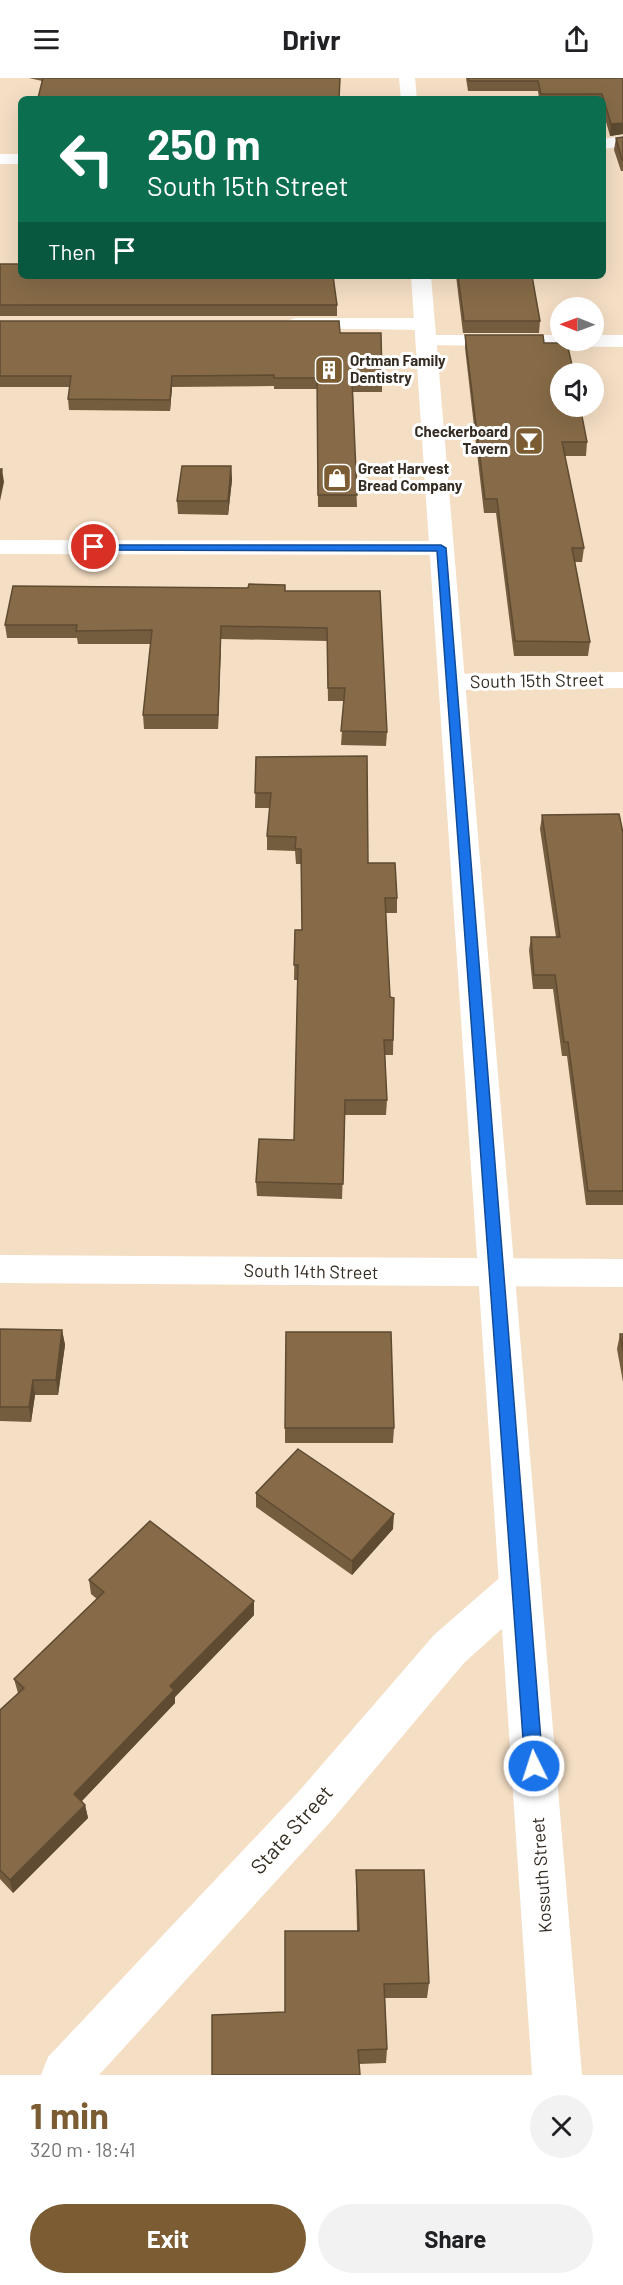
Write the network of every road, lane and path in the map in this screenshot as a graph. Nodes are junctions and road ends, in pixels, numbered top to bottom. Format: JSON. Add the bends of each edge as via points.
{"nodes":[{"id":1,"x":407,"y":78,"type":"edge"},
{"id":2,"x":409,"y":96,"type":"edge"},
{"id":3,"x":623,"y":141,"type":"edge"},
{"id":4,"x":606,"y":144,"type":"edge"},
{"id":5,"x":0,"y":159,"type":"edge"},
{"id":6,"x":18,"y":159,"type":"edge"},
{"id":7,"x":421,"y":279,"type":"edge"},
{"id":8,"x":271,"y":324,"type":"edge"},
{"id":9,"x":425,"y":333,"type":"junction"},
{"id":10,"x":623,"y":341,"type":"edge"},
{"id":11,"x":0,"y":547,"type":"edge"},
{"id":12,"x":441,"y":548,"type":"junction"},
{"id":13,"x":623,"y":680,"type":"edge"},
{"id":14,"x":451,"y":682,"type":"junction"},
{"id":15,"x":0,"y":1269,"type":"edge"},
{"id":16,"x":623,"y":1273,"type":"edge"},
{"id":17,"x":496,"y":1274,"type":"junction"},
{"id":18,"x":520,"y":1586,"type":"junction"},
{"id":19,"x":66,"y":2075,"type":"edge"},
{"id":20,"x":557,"y":2075,"type":"edge"}],
"edges":[{"from":1,"to":2,"type":"street"},
{"from":3,"to":4,"type":"street"},
{"from":5,"to":6,"type":"street"},
{"from":7,"to":9,"type":"street","name":"Kossuth Street"},
{"from":8,"to":9,"type":"street"},
{"from":9,"to":10,"type":"street"},
{"from":9,"to":12,"type":"street","name":"Kossuth Street"},
{"from":11,"to":12,"type":"street"},
{"from":12,"to":14,"type":"street","name":"Kossuth Street"},
{"from":13,"to":14,"type":"street","name":"South 15th Street"},
{"from":14,"to":17,"type":"street","name":"Kossuth Street"},
{"from":15,"to":17,"type":"street","name":"South 14th Street"},
{"from":16,"to":17,"type":"street","name":"South 14th Street"},
{"from":17,"to":18,"type":"street","name":"Kossuth Street"},
{"from":18,"to":19,"type":"street","name":"State Street","via":[[449,1650],[316,1805]]},
{"from":18,"to":20,"type":"street","name":"Kossuth Street"}]}
